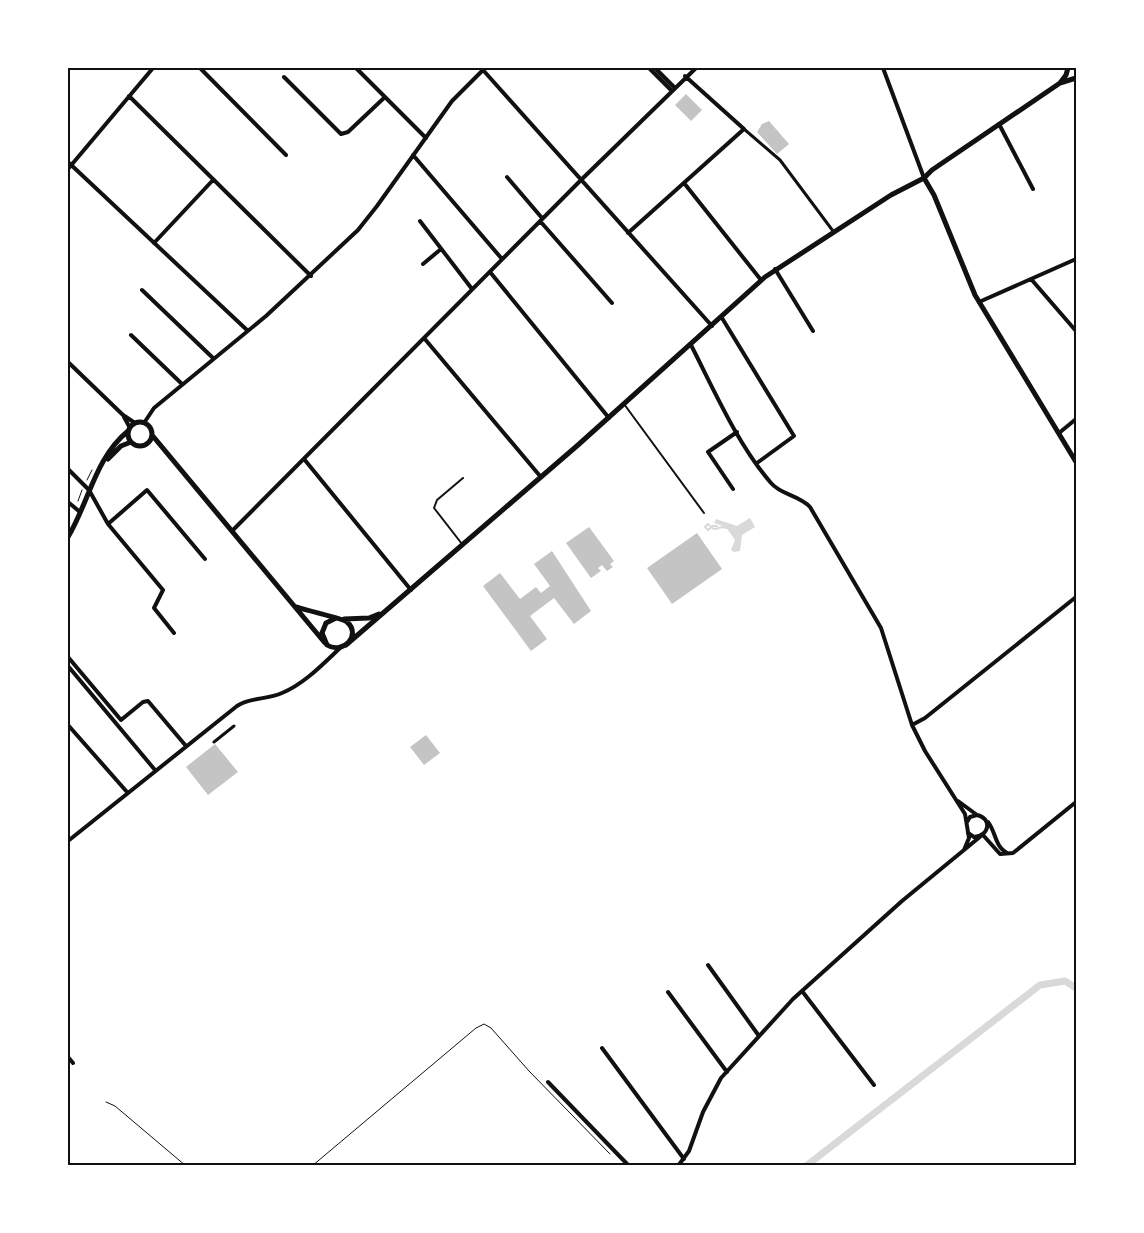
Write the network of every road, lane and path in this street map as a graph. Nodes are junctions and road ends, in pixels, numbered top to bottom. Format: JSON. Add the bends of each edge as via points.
{"nodes":[{"id":1,"x":153,"y":68,"type":"edge"},
{"id":2,"x":200,"y":68,"type":"edge"},
{"id":3,"x":356,"y":68,"type":"edge"},
{"id":4,"x":649,"y":68,"type":"edge"},
{"id":5,"x":655,"y":68,"type":"edge"},
{"id":6,"x":696,"y":68,"type":"edge"},
{"id":7,"x":883,"y":68,"type":"edge"},
{"id":8,"x":484,"y":69,"type":"edge"},
{"id":9,"x":1068,"y":69,"type":"edge"},
{"id":10,"x":685,"y":76,"type":"junction"},
{"id":11,"x":284,"y":77,"type":"dead end"},
{"id":12,"x":1076,"y":78,"type":"edge"},
{"id":13,"x":1060,"y":83,"type":"junction"},
{"id":14,"x":673,"y":88,"type":"junction"},
{"id":15,"x":129,"y":96,"type":"junction"},
{"id":16,"x":385,"y":98,"type":"junction"},
{"id":17,"x":999,"y":124,"type":"junction"},
{"id":18,"x":744,"y":129,"type":"junction"},
{"id":19,"x":426,"y":138,"type":"junction"},
{"id":20,"x":286,"y":155,"type":"dead end"},
{"id":21,"x":413,"y":155,"type":"junction"},
{"id":22,"x":69,"y":166,"type":"edge"},
{"id":23,"x":507,"y":177,"type":"dead end"},
{"id":24,"x":924,"y":178,"type":"junction"},
{"id":25,"x":214,"y":180,"type":"junction"},
{"id":26,"x":581,"y":180,"type":"junction"},
{"id":27,"x":684,"y":182,"type":"junction"},
{"id":28,"x":1033,"y":189,"type":"dead end"},
{"id":29,"x":541,"y":220,"type":"junction"},
{"id":30,"x":420,"y":221,"type":"dead end"},
{"id":31,"x":833,"y":231,"type":"junction"},
{"id":32,"x":628,"y":233,"type":"junction"},
{"id":33,"x":154,"y":243,"type":"junction"},
{"id":34,"x":442,"y":249,"type":"junction"},
{"id":35,"x":502,"y":259,"type":"junction"},
{"id":36,"x":1076,"y":259,"type":"edge"},
{"id":37,"x":423,"y":264,"type":"dead end"},
{"id":38,"x":775,"y":269,"type":"junction"},
{"id":39,"x":490,"y":272,"type":"junction"},
{"id":40,"x":311,"y":276,"type":"junction"},
{"id":41,"x":1030,"y":279,"type":"junction"},
{"id":42,"x":761,"y":280,"type":"junction"},
{"id":43,"x":472,"y":289,"type":"junction"},
{"id":44,"x":142,"y":290,"type":"dead end"},
{"id":45,"x":979,"y":302,"type":"junction"},
{"id":46,"x":612,"y":303,"type":"dead end"},
{"id":47,"x":722,"y":318,"type":"junction"},
{"id":48,"x":712,"y":326,"type":"junction"},
{"id":49,"x":248,"y":331,"type":"junction"},
{"id":50,"x":813,"y":331,"type":"dead end"},
{"id":51,"x":1076,"y":331,"type":"edge"},
{"id":52,"x":131,"y":335,"type":"dead end"},
{"id":53,"x":424,"y":338,"type":"junction"},
{"id":54,"x":691,"y":345,"type":"junction"},
{"id":55,"x":213,"y":358,"type":"junction"},
{"id":56,"x":68,"y":362,"type":"edge"},
{"id":57,"x":182,"y":384,"type":"junction"},
{"id":58,"x":624,"y":404,"type":"junction"},
{"id":59,"x":122,"y":415,"type":"junction"},
{"id":60,"x":609,"y":418,"type":"junction"},
{"id":61,"x":1076,"y":419,"type":"edge"},
{"id":62,"x":136,"y":423,"type":"junction"},
{"id":63,"x":144,"y":423,"type":"junction"},
{"id":64,"x":129,"y":430,"type":"junction"},
{"id":65,"x":737,"y":432,"type":"junction"},
{"id":66,"x":1059,"y":433,"type":"junction"},
{"id":67,"x":152,"y":434,"type":"junction"},
{"id":68,"x":131,"y":442,"type":"junction"},
{"id":69,"x":147,"y":444,"type":"junction"},
{"id":70,"x":161,"y":447,"type":"junction"},
{"id":71,"x":304,"y":459,"type":"junction"},
{"id":72,"x":1076,"y":462,"type":"edge"},
{"id":73,"x":757,"y":463,"type":"junction"},
{"id":74,"x":68,"y":469,"type":"edge"},
{"id":75,"x":99,"y":469,"type":"junction"},
{"id":76,"x":540,"y":476,"type":"junction"},
{"id":77,"x":463,"y":478,"type":"dead end"},
{"id":78,"x":733,"y":489,"type":"dead end"},
{"id":79,"x":89,"y":490,"type":"junction"},
{"id":80,"x":68,"y":502,"type":"edge"},
{"id":81,"x":80,"y":512,"type":"junction"},
{"id":82,"x":704,"y":513,"type":"dead end"},
{"id":83,"x":108,"y":524,"type":"junction"},
{"id":84,"x":232,"y":531,"type":"junction"},
{"id":85,"x":68,"y":537,"type":"edge"},
{"id":86,"x":462,"y":544,"type":"junction"},
{"id":87,"x":205,"y":559,"type":"dead end"},
{"id":88,"x":411,"y":590,"type":"junction"},
{"id":89,"x":1076,"y":597,"type":"edge"},
{"id":90,"x":297,"y":607,"type":"junction"},
{"id":91,"x":384,"y":612,"type":"junction"},
{"id":92,"x":339,"y":619,"type":"junction"},
{"id":93,"x":174,"y":633,"type":"dead end"},
{"id":94,"x":325,"y":643,"type":"junction"},
{"id":95,"x":346,"y":645,"type":"junction"},
{"id":96,"x":337,"y":648,"type":"junction"},
{"id":97,"x":68,"y":657,"type":"edge"},
{"id":98,"x":68,"y":666,"type":"edge"},
{"id":99,"x":122,"y":720,"type":"junction"},
{"id":100,"x":912,"y":724,"type":"junction"},
{"id":101,"x":68,"y":725,"type":"edge"},
{"id":102,"x":234,"y":726,"type":"dead end"},
{"id":103,"x":119,"y":728,"type":"junction"},
{"id":104,"x":214,"y":742,"type":"dead end"},
{"id":105,"x":186,"y":746,"type":"junction"},
{"id":106,"x":155,"y":770,"type":"junction"},
{"id":107,"x":127,"y":792,"type":"junction"},
{"id":108,"x":956,"y":800,"type":"junction"},
{"id":109,"x":1076,"y":802,"type":"edge"},
{"id":110,"x":977,"y":814,"type":"junction"},
{"id":111,"x":985,"y":818,"type":"junction"},
{"id":112,"x":966,"y":823,"type":"junction"},
{"id":113,"x":967,"y":831,"type":"junction"},
{"id":114,"x":982,"y":836,"type":"junction"},
{"id":115,"x":68,"y":841,"type":"edge"},
{"id":116,"x":964,"y":850,"type":"junction"},
{"id":117,"x":1010,"y":854,"type":"junction"},
{"id":118,"x":708,"y":965,"type":"dead end"},
{"id":119,"x":802,"y":991,"type":"junction"},
{"id":120,"x":668,"y":992,"type":"dead end"},
{"id":121,"x":759,"y":1036,"type":"junction"},
{"id":122,"x":602,"y":1048,"type":"dead end"},
{"id":123,"x":68,"y":1057,"type":"edge"},
{"id":124,"x":73,"y":1063,"type":"dead end"},
{"id":125,"x":727,"y":1072,"type":"junction"},
{"id":126,"x":548,"y":1082,"type":"dead end"},
{"id":127,"x":874,"y":1084,"type":"dead end"},
{"id":128,"x":106,"y":1102,"type":"dead end"},
{"id":129,"x":614,"y":1159,"type":"dead end"},
{"id":130,"x":684,"y":1159,"type":"junction"},
{"id":131,"x":186,"y":1166,"type":"edge"},
{"id":132,"x":312,"y":1166,"type":"edge"},
{"id":133,"x":629,"y":1166,"type":"edge"},
{"id":134,"x":678,"y":1166,"type":"edge"}],
"edges":[{"from":1,"to":15,"type":"street"},
{"from":2,"to":20,"type":"street"},
{"from":3,"to":16,"type":"street"},
{"from":4,"to":14,"type":"street"},
{"from":5,"to":14,"type":"street"},
{"from":6,"to":10,"type":"street"},
{"from":7,"to":24,"type":"street"},
{"from":8,"to":19,"type":"street","via":[[452,101]]},
{"from":8,"to":26,"type":"street"},
{"from":9,"to":12,"type":"street"},
{"from":9,"to":13,"type":"street"},
{"from":10,"to":14,"type":"street"},
{"from":10,"to":18,"type":"street"},
{"from":11,"to":16,"type":"street","via":[[336,131],[343,134]]},
{"from":12,"to":13,"type":"street"},
{"from":13,"to":17,"type":"street"},
{"from":14,"to":26,"type":"street"},
{"from":15,"to":22,"type":"street"},
{"from":15,"to":25,"type":"street"},
{"from":16,"to":19,"type":"street"},
{"from":17,"to":24,"type":"street"},
{"from":17,"to":28,"type":"street"},
{"from":18,"to":27,"type":"street"},
{"from":18,"to":31,"type":"street","via":[[780,160]]},
{"from":19,"to":21,"type":"street"},
{"from":21,"to":35,"type":"street"},
{"from":21,"to":40,"type":"street","via":[[369,218]]},
{"from":22,"to":33,"type":"street"},
{"from":23,"to":29,"type":"street"},
{"from":24,"to":31,"type":"street"},
{"from":24,"to":45,"type":"street"},
{"from":25,"to":33,"type":"street"},
{"from":25,"to":40,"type":"street"},
{"from":26,"to":29,"type":"street"},
{"from":26,"to":32,"type":"street"},
{"from":27,"to":32,"type":"street"},
{"from":27,"to":42,"type":"street"},
{"from":29,"to":35,"type":"street"},
{"from":29,"to":46,"type":"street"},
{"from":30,"to":34,"type":"street"},
{"from":31,"to":38,"type":"street"},
{"from":32,"to":48,"type":"street"},
{"from":33,"to":49,"type":"street"},
{"from":34,"to":37,"type":"street"},
{"from":34,"to":43,"type":"street"},
{"from":35,"to":39,"type":"street"},
{"from":36,"to":41,"type":"street"},
{"from":38,"to":42,"type":"street"},
{"from":38,"to":50,"type":"street"},
{"from":39,"to":43,"type":"street"},
{"from":39,"to":60,"type":"street"},
{"from":40,"to":49,"type":"street"},
{"from":41,"to":45,"type":"street"},
{"from":41,"to":51,"type":"street"},
{"from":42,"to":47,"type":"street"},
{"from":43,"to":53,"type":"street"},
{"from":44,"to":55,"type":"street"},
{"from":45,"to":66,"type":"street"},
{"from":47,"to":48,"type":"street"},
{"from":47,"to":73,"type":"street","via":[[794,436]]},
{"from":48,"to":54,"type":"street"},
{"from":49,"to":55,"type":"street"},
{"from":52,"to":57,"type":"street"},
{"from":53,"to":71,"type":"street"},
{"from":53,"to":76,"type":"street"},
{"from":54,"to":58,"type":"street"},
{"from":54,"to":65,"type":"street"},
{"from":55,"to":57,"type":"street"},
{"from":56,"to":59,"type":"street"},
{"from":57,"to":63,"type":"street","via":[[153,409]]},
{"from":58,"to":60,"type":"street"},
{"from":58,"to":82,"type":"lane"},
{"from":59,"to":62,"type":"street"},
{"from":59,"to":64,"type":"street"},
{"from":60,"to":76,"type":"street"},
{"from":61,"to":66,"type":"street"},
{"from":62,"to":63,"type":"street"},
{"from":62,"to":64,"type":"street"},
{"from":63,"to":67,"type":"street"},
{"from":64,"to":68,"type":"street"},
{"from":64,"to":75,"type":"street"},
{"from":65,"to":73,"type":"street"},
{"from":65,"to":78,"type":"street","via":[[708,452]]},
{"from":66,"to":72,"type":"street"},
{"from":67,"to":69,"type":"street"},
{"from":67,"to":70,"type":"street"},
{"from":68,"to":69,"type":"street","via":[[138,446]]},
{"from":68,"to":75,"type":"street","via":[[119,447]]},
{"from":69,"to":70,"type":"street"},
{"from":70,"to":84,"type":"street"},
{"from":71,"to":84,"type":"street"},
{"from":71,"to":88,"type":"street"},
{"from":73,"to":100,"type":"street","via":[[775,487],[810,507],[877,620]]},
{"from":74,"to":79,"type":"street"},
{"from":75,"to":79,"type":"street"},
{"from":76,"to":86,"type":"street"},
{"from":77,"to":86,"type":"lane","via":[[437,500],[434,508]]},
{"from":79,"to":81,"type":"street"},
{"from":79,"to":83,"type":"street"},
{"from":80,"to":81,"type":"street"},
{"from":81,"to":85,"type":"street"},
{"from":83,"to":87,"type":"street","via":[[147,490]]},
{"from":83,"to":93,"type":"street","via":[[163,590],[154,608]]},
{"from":84,"to":90,"type":"street"},
{"from":86,"to":88,"type":"street"},
{"from":88,"to":91,"type":"street"},
{"from":89,"to":100,"type":"street","via":[[925,718]]},
{"from":90,"to":92,"type":"street"},
{"from":90,"to":94,"type":"street"},
{"from":91,"to":92,"type":"street","via":[[372,617]]},
{"from":91,"to":95,"type":"street"},
{"from":92,"to":94,"type":"street","via":[[329,621],[323,627]]},
{"from":92,"to":95,"type":"street","via":[[349,624],[352,632]]},
{"from":94,"to":96,"type":"street"},
{"from":95,"to":96,"type":"street"},
{"from":96,"to":105,"type":"street","via":[[319,668],[283,693],[239,705]]},
{"from":97,"to":99,"type":"street"},
{"from":98,"to":103,"type":"street"},
{"from":99,"to":103,"type":"street"},
{"from":99,"to":105,"type":"street","via":[[148,701]]},
{"from":100,"to":108,"type":"street"},
{"from":101,"to":107,"type":"street"},
{"from":102,"to":104,"type":"street"},
{"from":103,"to":106,"type":"street"},
{"from":105,"to":106,"type":"street"},
{"from":106,"to":107,"type":"street"},
{"from":107,"to":115,"type":"street"},
{"from":108,"to":110,"type":"street"},
{"from":108,"to":112,"type":"street","via":[[965,814]]},
{"from":109,"to":117,"type":"street"},
{"from":110,"to":111,"type":"street"},
{"from":110,"to":112,"type":"street"},
{"from":111,"to":114,"type":"street","via":[[988,827]]},
{"from":111,"to":117,"type":"street","via":[[993,828],[998,846]]},
{"from":112,"to":113,"type":"street"},
{"from":113,"to":114,"type":"street","via":[[974,837]]},
{"from":113,"to":116,"type":"street","via":[[968,842]]},
{"from":114,"to":116,"type":"street"},
{"from":114,"to":117,"type":"street","via":[[995,851]]},
{"from":116,"to":119,"type":"street"},
{"from":118,"to":121,"type":"street"},
{"from":119,"to":121,"type":"street"},
{"from":119,"to":127,"type":"street"},
{"from":120,"to":125,"type":"street"},
{"from":121,"to":125,"type":"street"},
{"from":122,"to":130,"type":"street"},
{"from":123,"to":124,"type":"street"},
{"from":125,"to":130,"type":"street","via":[[709,1100]]},
{"from":126,"to":133,"type":"street"},
{"from":128,"to":131,"type":"path"},
{"from":129,"to":132,"type":"path","via":[[484,1024]]},
{"from":130,"to":134,"type":"street"}]}
